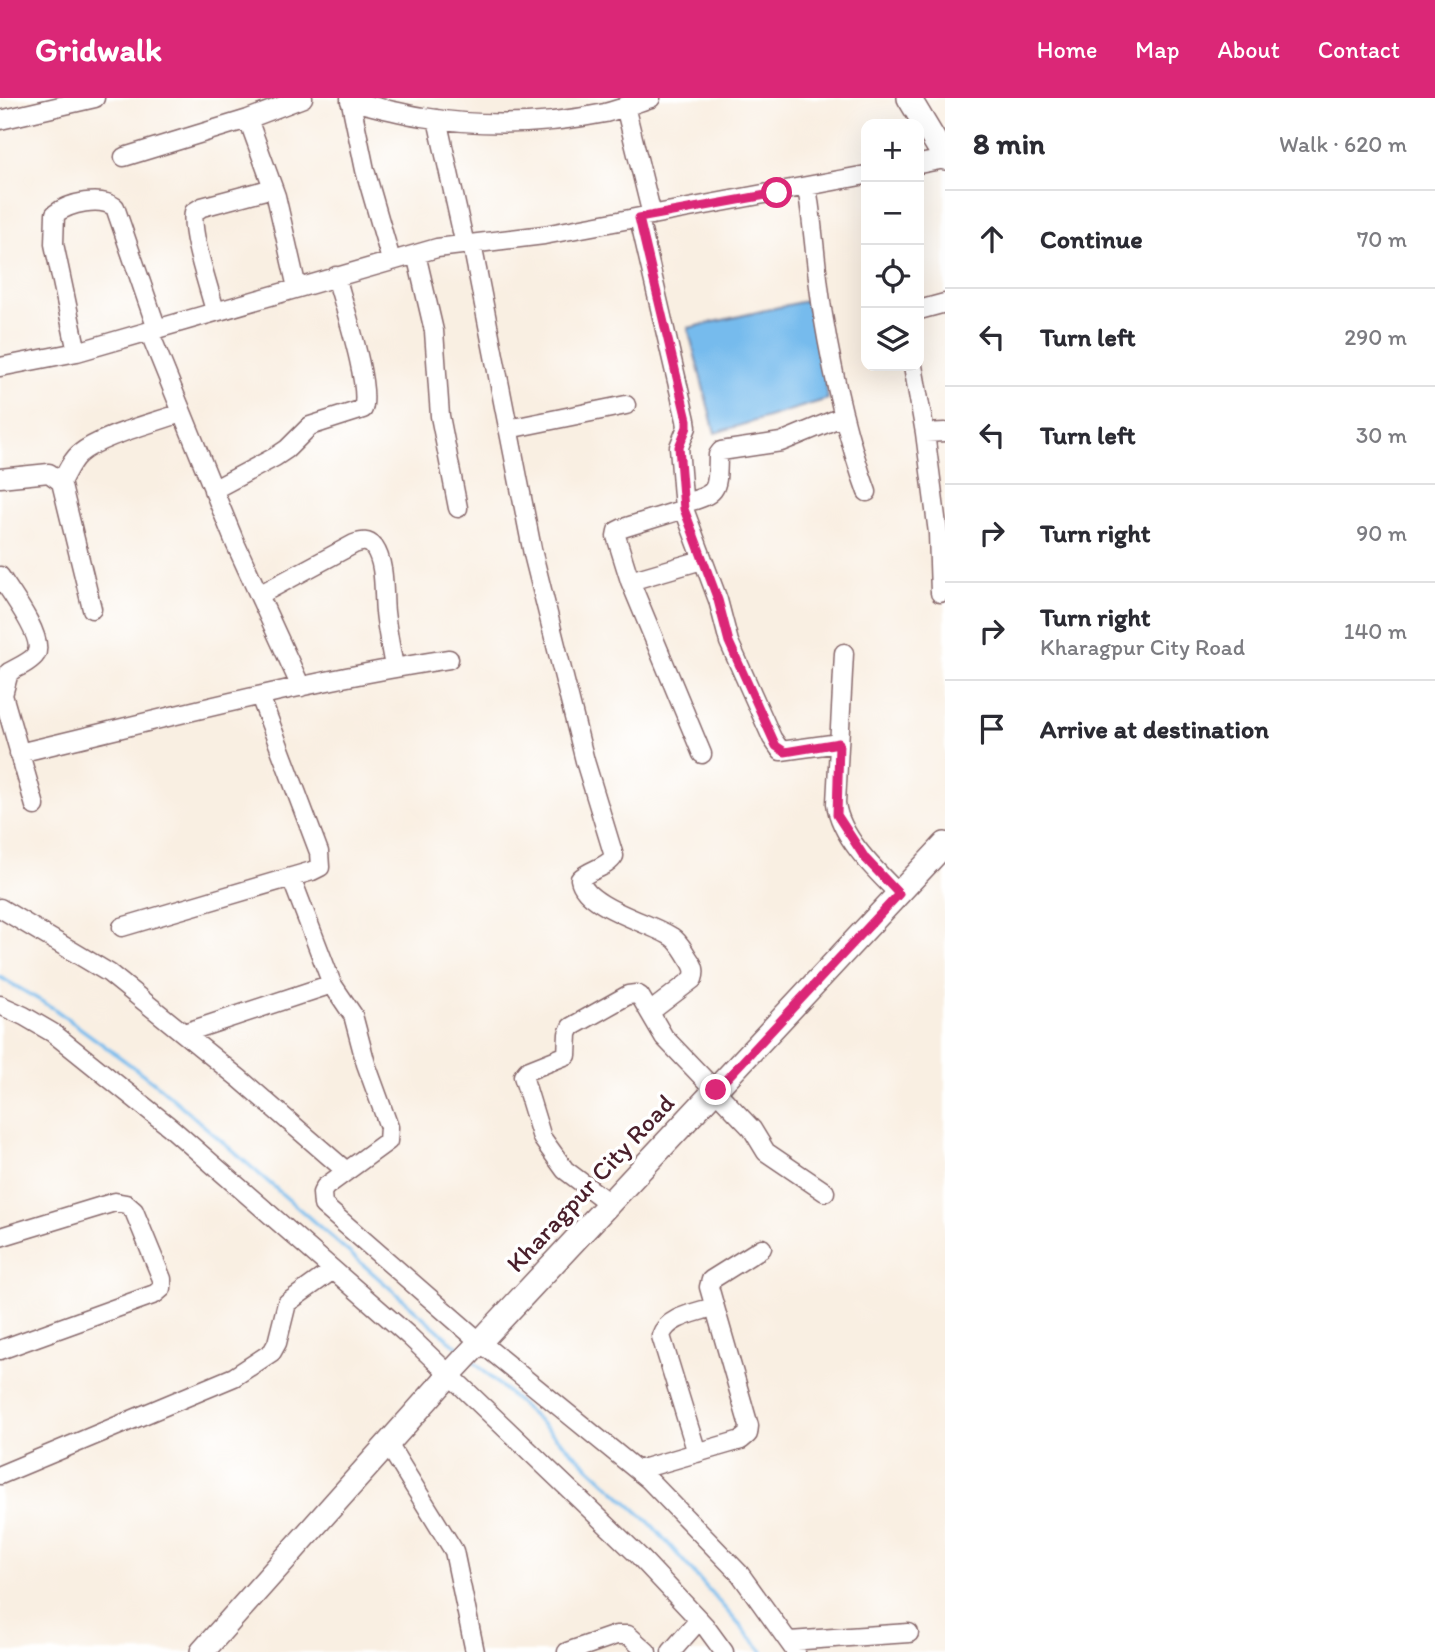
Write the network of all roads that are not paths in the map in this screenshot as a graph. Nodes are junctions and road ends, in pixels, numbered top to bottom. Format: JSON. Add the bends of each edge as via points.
{"nodes":[{"id":1,"x":95,"y":98,"type":"edge"},
{"id":2,"x":303,"y":98,"type":"edge"},
{"id":3,"x":651,"y":98,"type":"edge"},
{"id":4,"x":909,"y":98,"type":"edge"},
{"id":5,"x":350,"y":99,"type":"edge"},
{"id":6,"x":66,"y":102,"type":"edge"},
{"id":7,"x":625,"y":106,"type":"junction"},
{"id":8,"x":248,"y":119,"type":"junction"},
{"id":9,"x":437,"y":119,"type":"junction"},
{"id":10,"x":0,"y":120,"type":"edge"},
{"id":11,"x":124,"y":158,"type":"dead end"},
{"id":12,"x":945,"y":158,"type":"edge"},
{"id":13,"x":924,"y":163,"type":"edge"},
{"id":14,"x":861,"y":176,"type":"edge"},
{"id":15,"x":807,"y":187,"type":"junction"},
{"id":16,"x":273,"y":188,"type":"junction"},
{"id":17,"x":645,"y":217,"type":"junction"},
{"id":18,"x":469,"y":244,"type":"junction"},
{"id":19,"x":416,"y":254,"type":"junction"},
{"id":20,"x":391,"y":260,"type":"junction"},
{"id":21,"x":336,"y":276,"type":"junction"},
{"id":22,"x":297,"y":288,"type":"junction"},
{"id":23,"x":945,"y":303,"type":"edge"},
{"id":24,"x":924,"y":309,"type":"edge"},
{"id":25,"x":215,"y":312,"type":"junction"},
{"id":26,"x":153,"y":330,"type":"junction"},
{"id":27,"x":77,"y":352,"type":"junction"},
{"id":28,"x":0,"y":367,"type":"edge"},
{"id":29,"x":914,"y":371,"type":"edge"},
{"id":30,"x":626,"y":405,"type":"dead end"},
{"id":31,"x":181,"y":413,"type":"junction"},
{"id":32,"x":844,"y":416,"type":"junction"},
{"id":33,"x":508,"y":429,"type":"junction"},
{"id":34,"x":945,"y":432,"type":"edge"},
{"id":35,"x":925,"y":433,"type":"junction"},
{"id":36,"x":0,"y":478,"type":"edge"},
{"id":37,"x":61,"y":482,"type":"junction"},
{"id":38,"x":213,"y":490,"type":"junction"},
{"id":39,"x":867,"y":492,"type":"dead end"},
{"id":40,"x":684,"y":506,"type":"junction"},
{"id":41,"x":458,"y":508,"type":"dead end"},
{"id":42,"x":702,"y":560,"type":"junction"},
{"id":43,"x":0,"y":576,"type":"edge"},
{"id":44,"x":629,"y":581,"type":"junction"},
{"id":45,"x":940,"y":593,"type":"dead end"},
{"id":46,"x":259,"y":596,"type":"junction"},
{"id":47,"x":92,"y":609,"type":"dead end"},
{"id":48,"x":844,"y":653,"type":"dead end"},
{"id":49,"x":449,"y":659,"type":"dead end"},
{"id":50,"x":394,"y":667,"type":"junction"},
{"id":51,"x":4,"y":672,"type":"edge"},
{"id":52,"x":301,"y":687,"type":"junction"},
{"id":53,"x":260,"y":696,"type":"junction"},
{"id":54,"x":839,"y":743,"type":"junction"},
{"id":55,"x":19,"y":753,"type":"junction"},
{"id":56,"x":702,"y":754,"type":"dead end"},
{"id":57,"x":35,"y":806,"type":"dead end"},
{"id":58,"x":945,"y":844,"type":"edge"},
{"id":59,"x":291,"y":877,"type":"junction"},
{"id":60,"x":899,"y":894,"type":"junction"},
{"id":61,"x":0,"y":908,"type":"edge"},
{"id":62,"x":122,"y":927,"type":"dead end"},
{"id":63,"x":332,"y":984,"type":"junction"},
{"id":64,"x":0,"y":1005,"type":"edge"},
{"id":65,"x":650,"y":1012,"type":"junction"},
{"id":66,"x":184,"y":1033,"type":"junction"},
{"id":67,"x":716,"y":1090,"type":"junction"},
{"id":68,"x":345,"y":1170,"type":"junction"},
{"id":69,"x":825,"y":1192,"type":"dead end"},
{"id":70,"x":610,"y":1204,"type":"junction"},
{"id":71,"x":0,"y":1237,"type":"edge"},
{"id":72,"x":762,"y":1248,"type":"dead end"},
{"id":73,"x":333,"y":1270,"type":"junction"},
{"id":74,"x":713,"y":1307,"type":"junction"},
{"id":75,"x":479,"y":1344,"type":"junction"},
{"id":76,"x":0,"y":1350,"type":"edge"},
{"id":77,"x":456,"y":1368,"type":"junction"},
{"id":78,"x":388,"y":1444,"type":"junction"},
{"id":79,"x":697,"y":1453,"type":"junction"},
{"id":80,"x":638,"y":1470,"type":"junction"},
{"id":81,"x":0,"y":1475,"type":"edge"},
{"id":82,"x":699,"y":1620,"type":"junction"},
{"id":83,"x":909,"y":1633,"type":"dead end"},
{"id":84,"x":793,"y":1646,"type":"edge"},
{"id":85,"x":202,"y":1652,"type":"edge"},
{"id":86,"x":475,"y":1652,"type":"edge"},
{"id":87,"x":567,"y":1652,"type":"edge"},
{"id":88,"x":647,"y":1652,"type":"edge"},
{"id":89,"x":671,"y":1652,"type":"edge"},
{"id":90,"x":724,"y":1652,"type":"edge"}],
"edges":[{"from":1,"to":6,"type":"street"},
{"from":2,"to":8,"type":"street"},
{"from":3,"to":7,"type":"street"},
{"from":4,"to":12,"type":"main road"},
{"from":5,"to":9,"type":"street"},
{"from":5,"to":20,"type":"street"},
{"from":6,"to":10,"type":"street"},
{"from":7,"to":9,"type":"street","via":[[548,121]]},
{"from":7,"to":17,"type":"street"},
{"from":8,"to":11,"type":"street"},
{"from":8,"to":16,"type":"street"},
{"from":9,"to":18,"type":"street"},
{"from":12,"to":13,"type":"street"},
{"from":14,"to":15,"type":"street"},
{"from":15,"to":17,"type":"street"},
{"from":15,"to":32,"type":"street","via":[[823,314]]},
{"from":16,"to":22,"type":"street"},
{"from":16,"to":25,"type":"street","via":[[194,212],[195,234]]},
{"from":17,"to":18,"type":"street"},
{"from":17,"to":40,"type":"street","via":[[687,420],[679,447]]},
{"from":18,"to":19,"type":"street"},
{"from":18,"to":33,"type":"street"},
{"from":19,"to":20,"type":"street"},
{"from":19,"to":41,"type":"street","via":[[434,331],[440,416]]},
{"from":20,"to":21,"type":"street"},
{"from":21,"to":22,"type":"street"},
{"from":21,"to":38,"type":"street","via":[[360,366],[363,409],[310,426],[287,449]]},
{"from":22,"to":25,"type":"street"},
{"from":23,"to":24,"type":"street"},
{"from":25,"to":26,"type":"street"},
{"from":26,"to":27,"type":"street"},
{"from":26,"to":27,"type":"street","via":[[114,207],[99,201],[69,206],[55,214],[54,244]]},
{"from":26,"to":31,"type":"street"},
{"from":27,"to":28,"type":"street"},
{"from":29,"to":35,"type":"street"},
{"from":30,"to":33,"type":"street"},
{"from":31,"to":37,"type":"street","via":[[85,450],[76,456]]},
{"from":31,"to":38,"type":"street"},
{"from":32,"to":39,"type":"street"},
{"from":32,"to":40,"type":"street","via":[[781,442],[721,452],[713,492]]},
{"from":33,"to":65,"type":"street","via":[[533,554],[614,856],[611,862],[583,875],[581,886],[604,905],[672,937],[694,966],[693,979]]},
{"from":34,"to":35,"type":"street"},
{"from":35,"to":45,"type":"street","via":[[939,533]]},
{"from":36,"to":37,"type":"street","via":[[49,473]]},
{"from":37,"to":47,"type":"street"},
{"from":38,"to":46,"type":"street"},
{"from":40,"to":42,"type":"street"},
{"from":40,"to":44,"type":"street","via":[[617,531]]},
{"from":42,"to":44,"type":"street"},
{"from":42,"to":54,"type":"street","via":[[729,642],[776,746],[785,752]]},
{"from":43,"to":51,"type":"street","via":[[37,641],[35,656]]},
{"from":44,"to":56,"type":"street"},
{"from":46,"to":50,"type":"street","via":[[354,544],[369,542],[381,567]]},
{"from":46,"to":52,"type":"street"},
{"from":48,"to":54,"type":"street"},
{"from":49,"to":50,"type":"street"},
{"from":50,"to":52,"type":"street"},
{"from":51,"to":55,"type":"street","via":[[3,695]]},
{"from":52,"to":53,"type":"street"},
{"from":53,"to":55,"type":"street"},
{"from":53,"to":59,"type":"street","via":[[321,860],[320,867]]},
{"from":54,"to":60,"type":"street","via":[[837,815],[865,858]]},
{"from":55,"to":57,"type":"street"},
{"from":58,"to":60,"type":"main road","name":"Kharagpur City Road"},
{"from":59,"to":62,"type":"street"},
{"from":59,"to":63,"type":"street"},
{"from":60,"to":67,"type":"main road","name":"Kharagpur City Road"},
{"from":61,"to":66,"type":"street","via":[[101,967]]},
{"from":63,"to":66,"type":"street"},
{"from":63,"to":68,"type":"street","via":[[353,1015],[390,1135],[388,1141]]},
{"from":64,"to":73,"type":"street","via":[[53,1033],[170,1127]]},
{"from":65,"to":67,"type":"street","via":[[670,1044]]},
{"from":65,"to":70,"type":"street","via":[[640,996],[628,995],[571,1027],[567,1055],[523,1076],[547,1146],[565,1170]]},
{"from":66,"to":68,"type":"street"},
{"from":67,"to":69,"type":"street","via":[[752,1129],[766,1152]]},
{"from":67,"to":70,"type":"main road","name":"Kharagpur City Road"},
{"from":68,"to":75,"type":"street","via":[[322,1193],[323,1206]]},
{"from":70,"to":75,"type":"main road","name":"Kharagpur City Road"},
{"from":71,"to":76,"type":"street","via":[[115,1202],[126,1204],[134,1211],[162,1279],[162,1288],[155,1294]]},
{"from":72,"to":74,"type":"street","via":[[711,1280]]},
{"from":73,"to":77,"type":"street"},
{"from":73,"to":81,"type":"street","via":[[287,1303],[272,1352],[234,1377]]},
{"from":74,"to":79,"type":"street","via":[[672,1321],[661,1336]]},
{"from":74,"to":79,"type":"street","via":[[749,1426],[741,1440]]},
{"from":75,"to":77,"type":"main road","name":"Kharagpur City Road"},
{"from":75,"to":80,"type":"street"},
{"from":77,"to":78,"type":"main road","name":"Kharagpur City Road"},
{"from":77,"to":82,"type":"street"},
{"from":78,"to":85,"type":"main road","name":"Kharagpur City Road"},
{"from":78,"to":86,"type":"street","via":[[454,1551]]},
{"from":79,"to":80,"type":"street"},
{"from":80,"to":84,"type":"street","via":[[740,1574]]},
{"from":82,"to":89,"type":"street"},
{"from":82,"to":90,"type":"street"},
{"from":83,"to":84,"type":"street"},
{"from":87,"to":88,"type":"street","via":[[616,1635],[628,1635]]}]}
